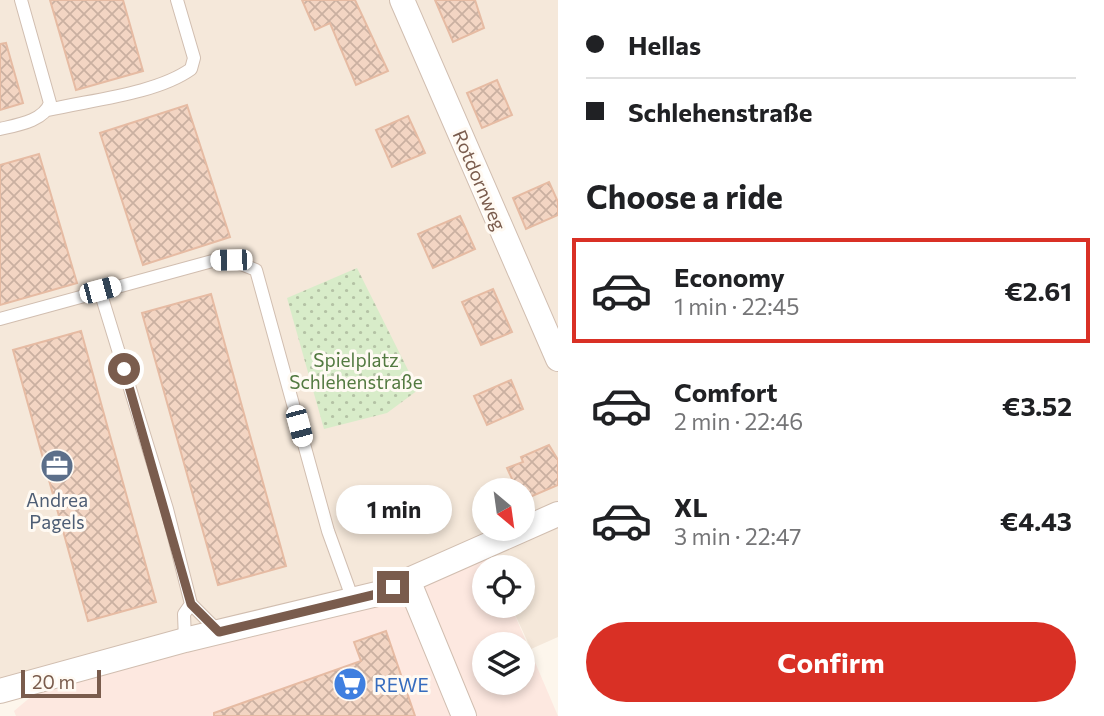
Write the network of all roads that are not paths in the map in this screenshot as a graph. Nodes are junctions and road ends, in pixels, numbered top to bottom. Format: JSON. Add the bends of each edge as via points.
{"nodes":[{"id":1,"x":21,"y":0,"type":"edge"},
{"id":2,"x":177,"y":0,"type":"edge"},
{"id":3,"x":402,"y":0,"type":"edge"},
{"id":4,"x":48,"y":110,"type":"junction"},
{"id":5,"x":0,"y":129,"type":"edge"},
{"id":6,"x":100,"y":290,"type":"junction"},
{"id":7,"x":0,"y":319,"type":"edge"},
{"id":8,"x":558,"y":359,"type":"edge"},
{"id":9,"x":558,"y":514,"type":"edge"},
{"id":10,"x":408,"y":580,"type":"junction"},
{"id":11,"x":354,"y":600,"type":"junction"},
{"id":12,"x":191,"y":604,"type":"junction"},
{"id":13,"x":219,"y":632,"type":"junction"},
{"id":14,"x":185,"y":640,"type":"junction"},
{"id":15,"x":0,"y":691,"type":"edge"},
{"id":16,"x":464,"y":716,"type":"edge"}],
"edges":[{"from":1,"to":4,"type":"lane","via":[[50,103]]},
{"from":2,"to":4,"type":"lane","via":[[194,58],[191,69],[148,88]]},
{"from":3,"to":8,"type":"street","name":"Rotdornweg"},
{"from":4,"to":5,"type":"lane","via":[[28,122]]},
{"from":6,"to":7,"type":"lane"},
{"from":6,"to":11,"type":"lane","via":[[216,260],[231,260],[256,270],[328,531]]},
{"from":6,"to":12,"type":"lane"},
{"from":9,"to":10,"type":"street"},
{"from":10,"to":11,"type":"street"},
{"from":10,"to":16,"type":"street"},
{"from":11,"to":13,"type":"street"},
{"from":12,"to":13,"type":"lane"},
{"from":12,"to":14,"type":"lane","via":[[184,614]]},
{"from":13,"to":14,"type":"street"},
{"from":14,"to":15,"type":"street"}]}
